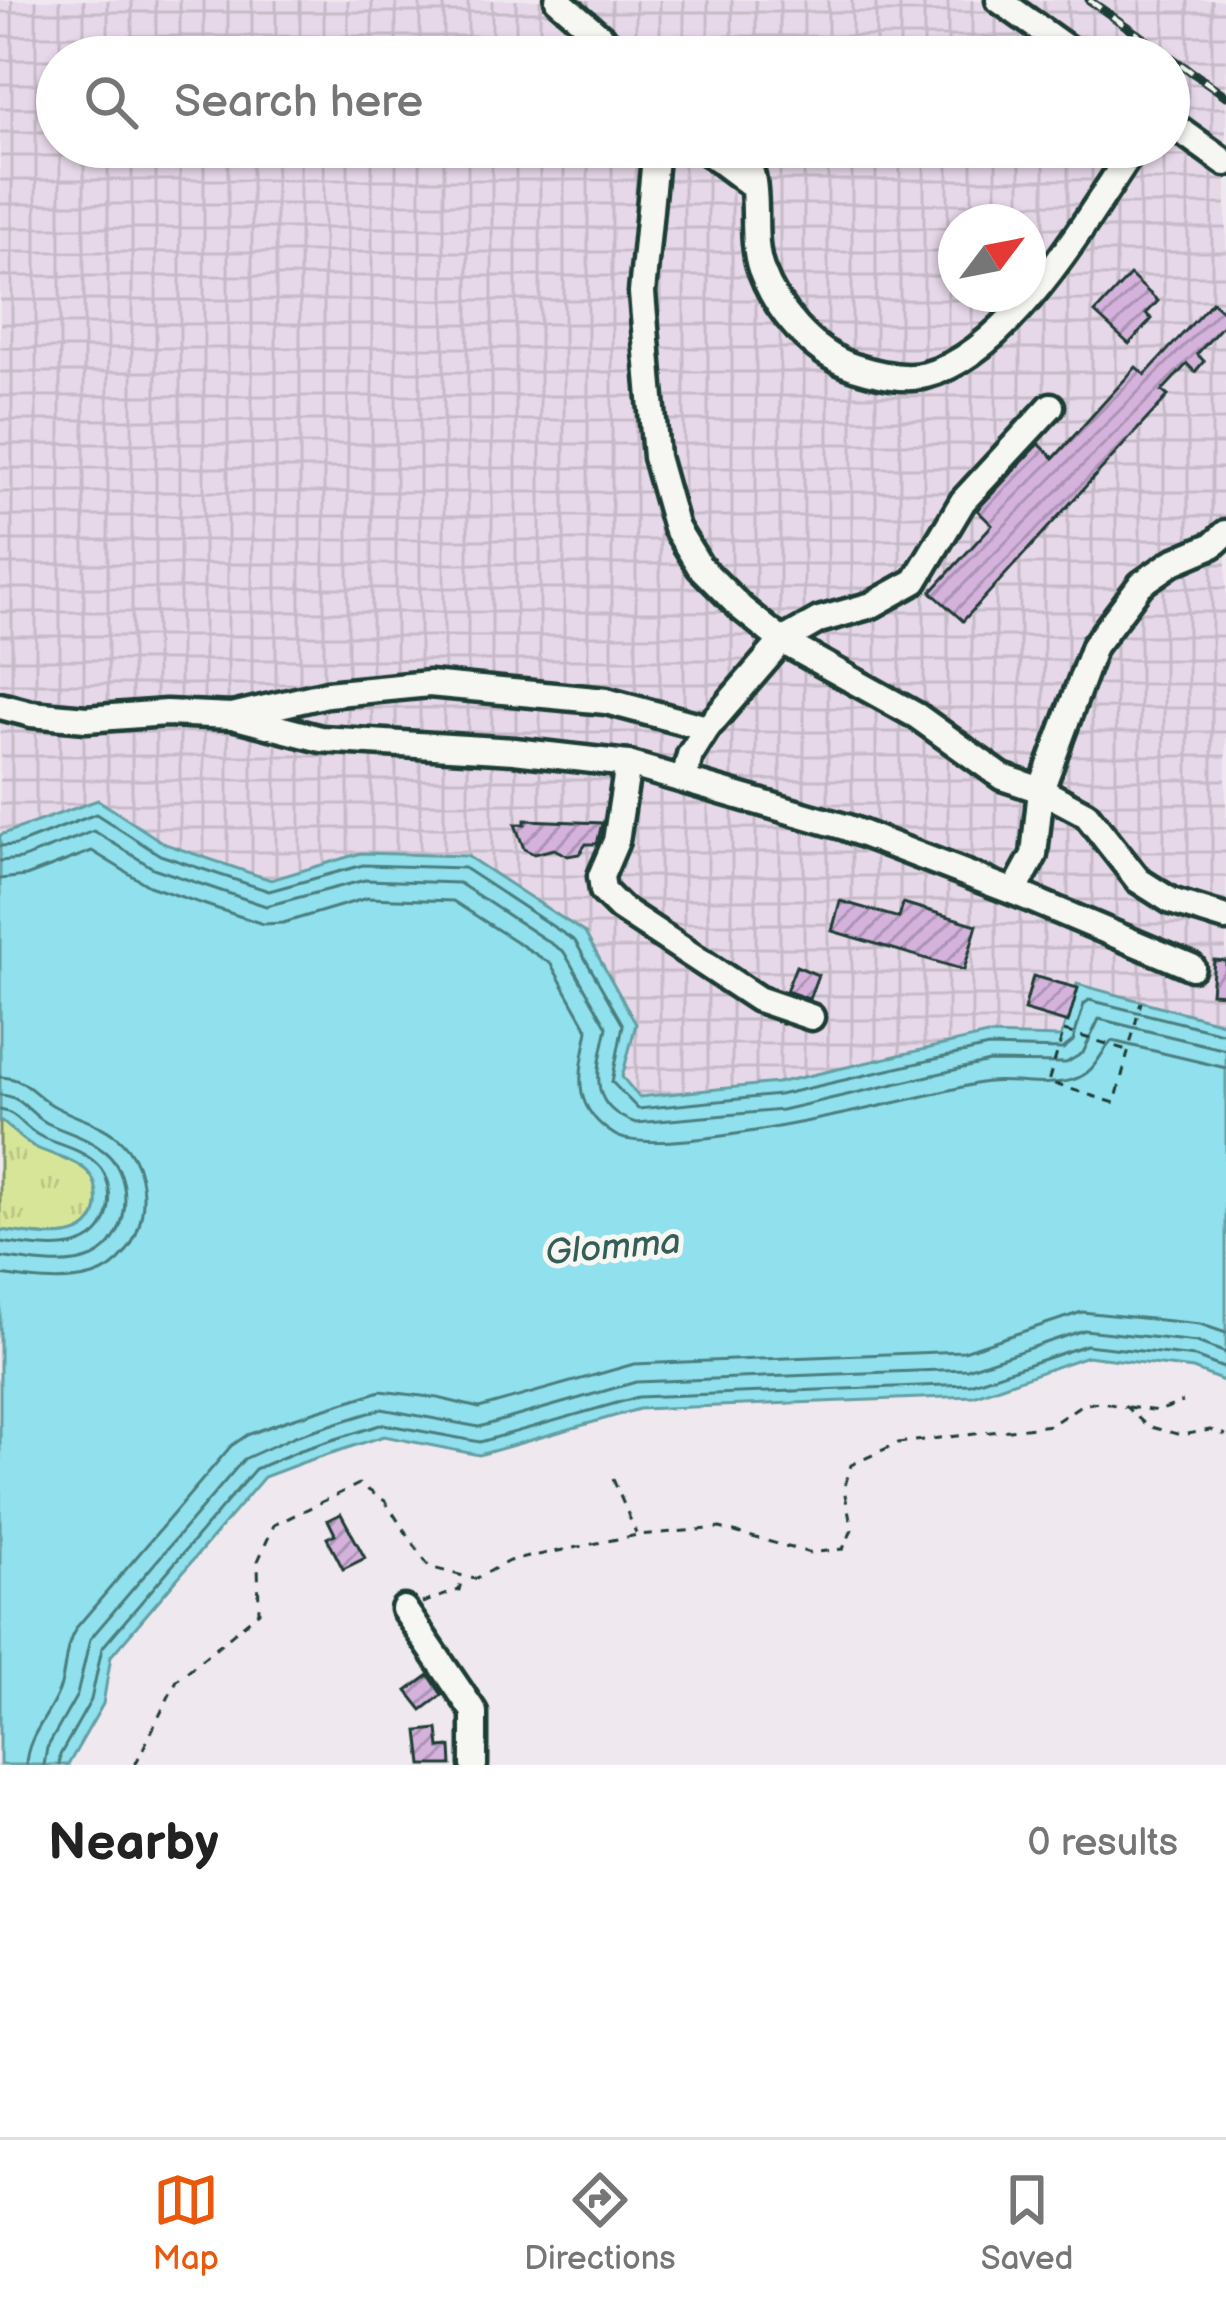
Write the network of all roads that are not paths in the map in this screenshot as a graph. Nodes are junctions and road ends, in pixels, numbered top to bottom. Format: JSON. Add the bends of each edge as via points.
{"nodes":[{"id":1,"x":558,"y":0,"type":"edge"},
{"id":2,"x":999,"y":0,"type":"edge"},
{"id":3,"x":600,"y":36,"type":"edge"},
{"id":4,"x":1050,"y":36,"type":"edge"},
{"id":5,"x":1190,"y":137,"type":"edge"},
{"id":6,"x":1226,"y":163,"type":"edge"},
{"id":7,"x":654,"y":168,"type":"edge"},
{"id":8,"x":729,"y":168,"type":"edge"},
{"id":9,"x":752,"y":168,"type":"edge"},
{"id":10,"x":1120,"y":168,"type":"edge"},
{"id":11,"x":753,"y":186,"type":"junction"},
{"id":12,"x":1051,"y":406,"type":"dead end"},
{"id":13,"x":1226,"y":533,"type":"edge"},
{"id":14,"x":782,"y":640,"type":"junction"},
{"id":15,"x":0,"y":706,"type":"edge"},
{"id":16,"x":232,"y":716,"type":"junction"},
{"id":17,"x":707,"y":728,"type":"junction"},
{"id":18,"x":628,"y":764,"type":"junction"},
{"id":19,"x":685,"y":779,"type":"junction"},
{"id":20,"x":1041,"y":790,"type":"junction"},
{"id":21,"x":1014,"y":892,"type":"junction"},
{"id":22,"x":1226,"y":918,"type":"edge"},
{"id":23,"x":1192,"y":967,"type":"dead end"},
{"id":24,"x":811,"y":1017,"type":"dead end"},
{"id":25,"x":404,"y":1609,"type":"road end"},
{"id":26,"x":474,"y":1765,"type":"edge"}],
"edges":[{"from":1,"to":3,"type":"street"},
{"from":2,"to":4,"type":"street"},
{"from":5,"to":6,"type":"street"},
{"from":7,"to":14,"type":"street","via":[[641,293],[656,458],[676,528],[700,567]]},
{"from":8,"to":11,"type":"street"},
{"from":9,"to":11,"type":"street"},
{"from":10,"to":11,"type":"street","via":[[1032,296],[954,364],[924,376],[849,365],[801,331],[760,266]]},
{"from":12,"to":14,"type":"street","via":[[963,501],[915,581]]},
{"from":13,"to":20,"type":"street","via":[[1141,584],[1114,614],[1094,646]]},
{"from":14,"to":17,"type":"street"},
{"from":14,"to":20,"type":"street","via":[[917,716],[1002,777]]},
{"from":15,"to":16,"type":"street","via":[[86,719]]},
{"from":16,"to":17,"type":"street","via":[[327,694],[429,684],[606,701]]},
{"from":16,"to":18,"type":"street","via":[[321,739]]},
{"from":17,"to":19,"type":"street"},
{"from":18,"to":19,"type":"street"},
{"from":18,"to":24,"type":"street","via":[[603,891],[758,999]]},
{"from":19,"to":21,"type":"street","via":[[845,827]]},
{"from":20,"to":21,"type":"street","via":[[1034,855]]},
{"from":20,"to":22,"type":"street","via":[[1086,814],[1138,880],[1171,901]]},
{"from":21,"to":23,"type":"street"},
{"from":25,"to":26,"type":"street","via":[[475,1712]]}]}
